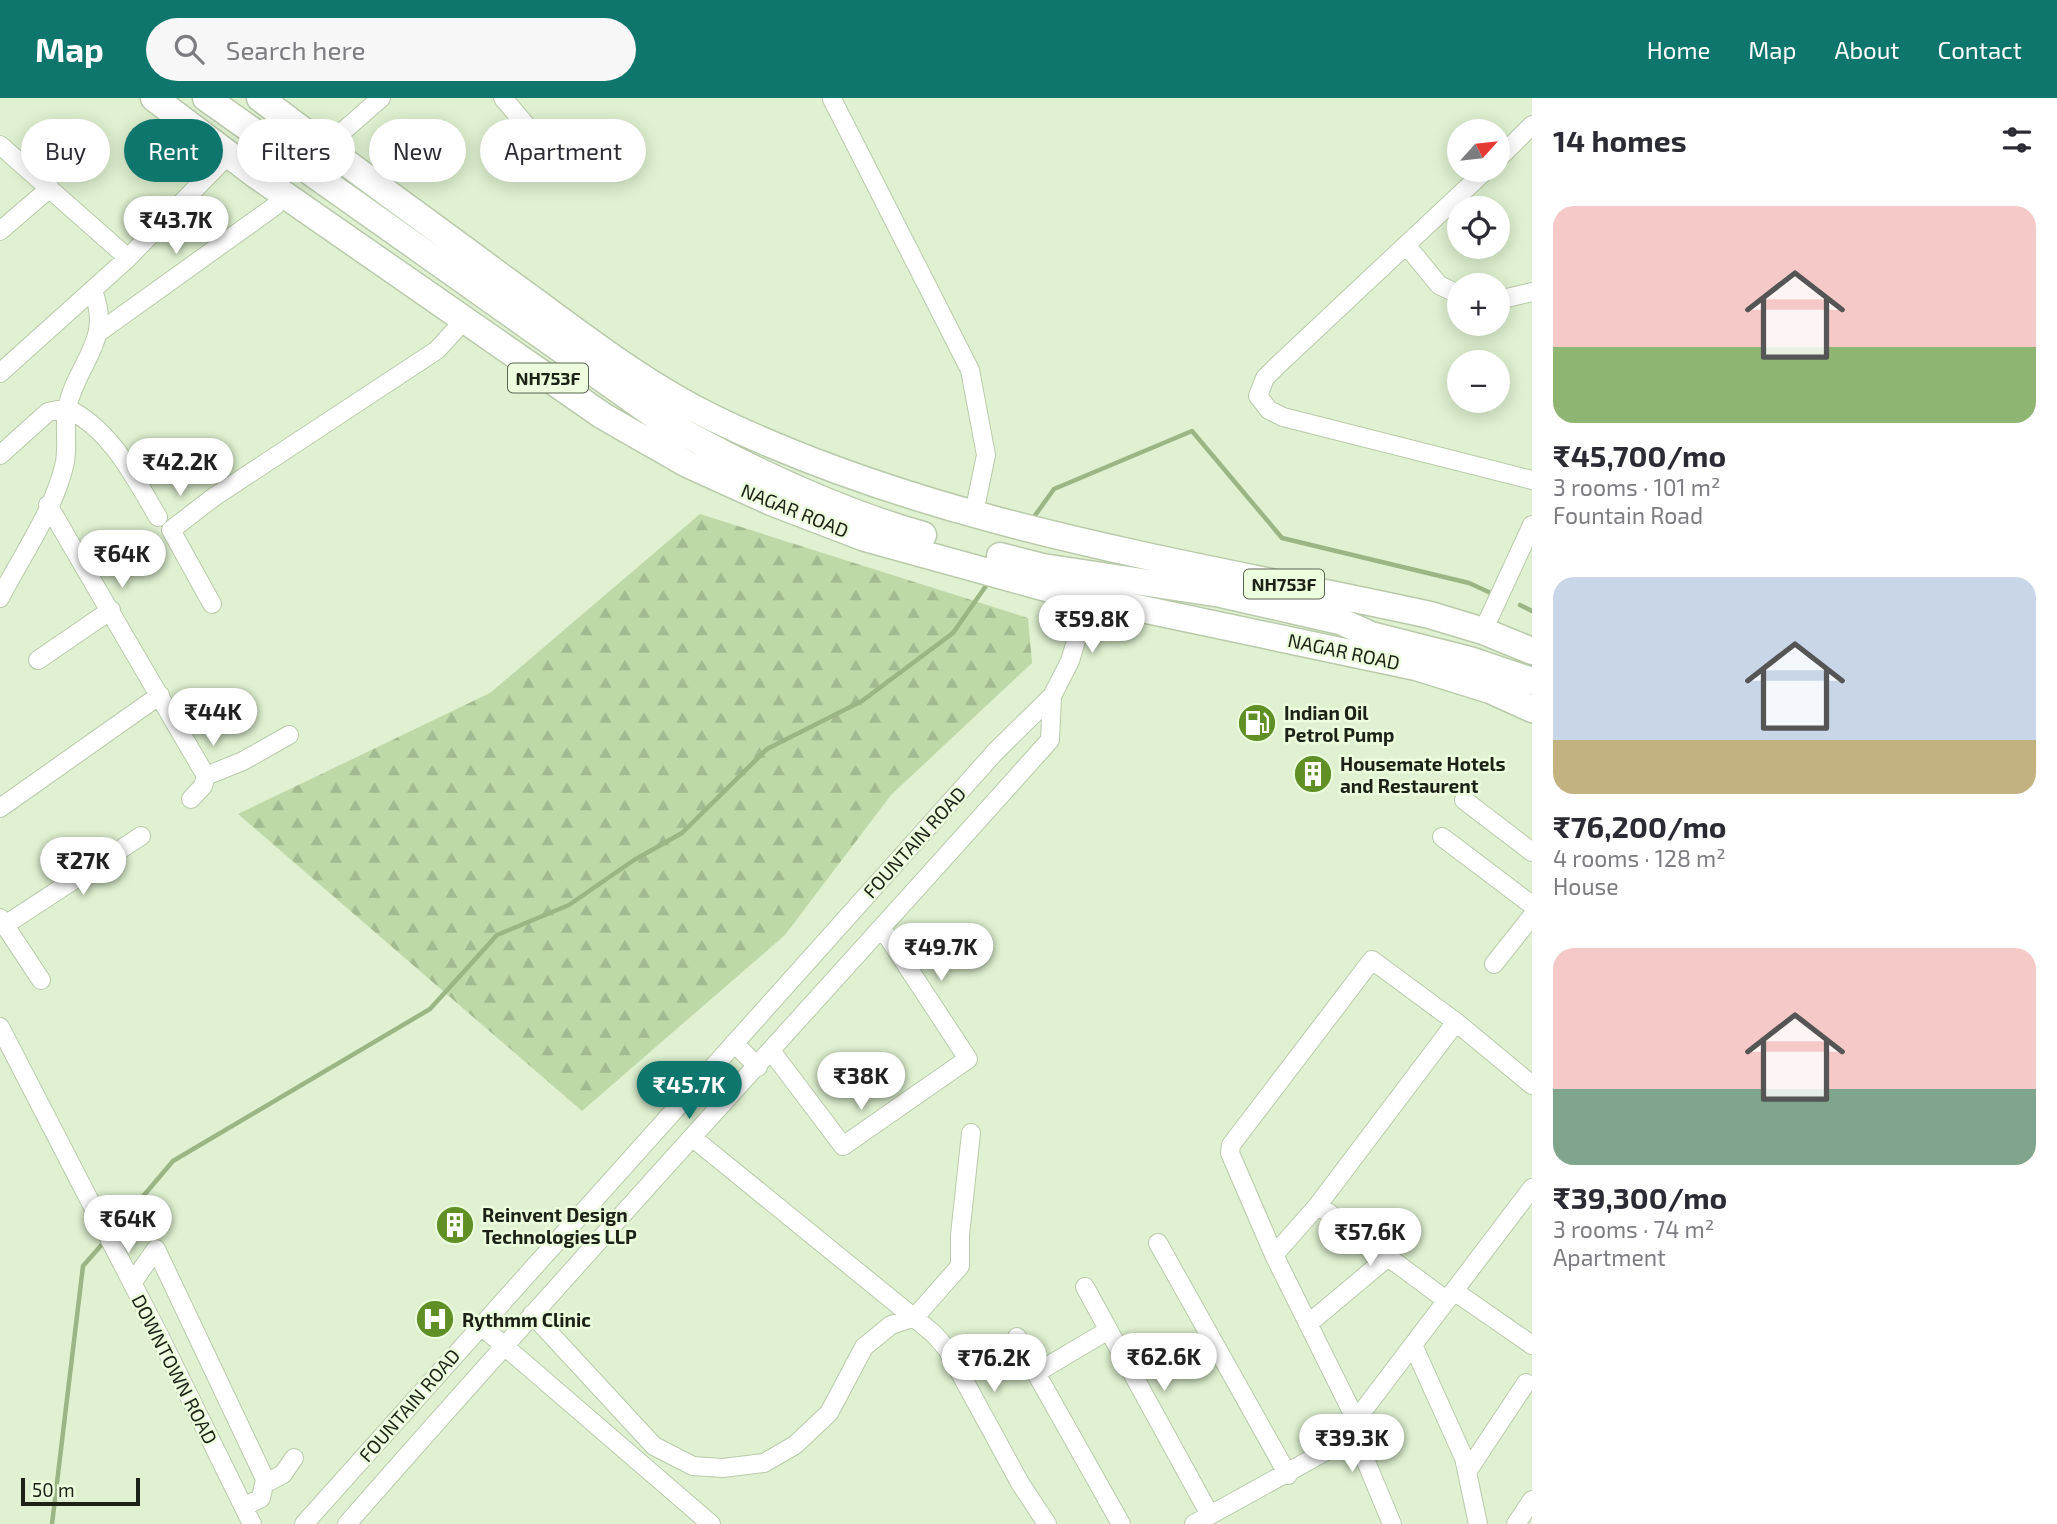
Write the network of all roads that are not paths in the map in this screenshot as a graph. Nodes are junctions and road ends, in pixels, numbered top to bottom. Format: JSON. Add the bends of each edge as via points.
{"nodes":[{"id":1,"x":154,"y":98,"type":"edge"},
{"id":2,"x":205,"y":98,"type":"edge"},
{"id":3,"x":260,"y":98,"type":"edge"},
{"id":4,"x":381,"y":98,"type":"edge"},
{"id":5,"x":503,"y":98,"type":"edge"},
{"id":6,"x":832,"y":99,"type":"edge"},
{"id":7,"x":288,"y":119,"type":"edge"},
{"id":8,"x":521,"y":119,"type":"edge"},
{"id":9,"x":355,"y":121,"type":"edge"},
{"id":10,"x":1532,"y":125,"type":"edge"},
{"id":11,"x":0,"y":145,"type":"edge"},
{"id":12,"x":1510,"y":147,"type":"edge"},
{"id":13,"x":229,"y":154,"type":"junction"},
{"id":14,"x":355,"y":169,"type":"edge"},
{"id":15,"x":1473,"y":182,"type":"edge"},
{"id":16,"x":50,"y":188,"type":"junction"},
{"id":17,"x":275,"y":206,"type":"dead end"},
{"id":18,"x":0,"y":231,"type":"edge"},
{"id":19,"x":1406,"y":246,"type":"junction"},
{"id":20,"x":128,"y":258,"type":"junction"},
{"id":21,"x":1447,"y":289,"type":"edge"},
{"id":22,"x":93,"y":291,"type":"junction"},
{"id":23,"x":1532,"y":292,"type":"edge"},
{"id":24,"x":1510,"y":297,"type":"edge"},
{"id":25,"x":457,"y":327,"type":"dead end"},
{"id":26,"x":97,"y":333,"type":"junction"},
{"id":27,"x":0,"y":373,"type":"edge"},
{"id":28,"x":67,"y":408,"type":"junction"},
{"id":29,"x":0,"y":455,"type":"edge"},
{"id":30,"x":1532,"y":480,"type":"edge"},
{"id":31,"x":48,"y":505,"type":"junction"},
{"id":32,"x":974,"y":513,"type":"junction"},
{"id":33,"x":158,"y":517,"type":"dead end"},
{"id":34,"x":1532,"y":525,"type":"edge"},
{"id":35,"x":1147,"y":557,"type":"junction"},
{"id":36,"x":1001,"y":566,"type":"junction"},
{"id":37,"x":1091,"y":585,"type":"junction"},
{"id":38,"x":0,"y":598,"type":"edge"},
{"id":39,"x":212,"y":604,"type":"dead end"},
{"id":40,"x":111,"y":610,"type":"junction"},
{"id":41,"x":1483,"y":631,"type":"junction"},
{"id":42,"x":1532,"y":651,"type":"edge"},
{"id":43,"x":38,"y":660,"type":"dead end"},
{"id":44,"x":1532,"y":681,"type":"edge"},
{"id":45,"x":160,"y":695,"type":"junction"},
{"id":46,"x":1052,"y":696,"type":"junction"},
{"id":47,"x":1532,"y":709,"type":"edge"},
{"id":48,"x":289,"y":735,"type":"dead end"},
{"id":49,"x":206,"y":776,"type":"junction"},
{"id":50,"x":191,"y":799,"type":"dead end"},
{"id":51,"x":1464,"y":800,"type":"dead end"},
{"id":52,"x":0,"y":808,"type":"edge"},
{"id":53,"x":141,"y":836,"type":"dead end"},
{"id":54,"x":1442,"y":837,"type":"dead end"},
{"id":55,"x":1532,"y":852,"type":"edge"},
{"id":56,"x":1532,"y":905,"type":"edge"},
{"id":57,"x":1532,"y":916,"type":"edge"},
{"id":58,"x":2,"y":922,"type":"edge"},
{"id":59,"x":882,"y":928,"type":"junction"},
{"id":60,"x":1494,"y":964,"type":"dead end"},
{"id":61,"x":41,"y":980,"type":"dead end"},
{"id":62,"x":1457,"y":1022,"type":"junction"},
{"id":63,"x":0,"y":1027,"type":"edge"},
{"id":64,"x":734,"y":1043,"type":"junction"},
{"id":65,"x":772,"y":1052,"type":"junction"},
{"id":66,"x":6,"y":1057,"type":"edge"},
{"id":67,"x":758,"y":1067,"type":"junction"},
{"id":68,"x":1532,"y":1085,"type":"edge"},
{"id":69,"x":971,"y":1133,"type":"dead end"},
{"id":70,"x":693,"y":1138,"type":"junction"},
{"id":71,"x":1532,"y":1188,"type":"edge"},
{"id":72,"x":1318,"y":1205,"type":"junction"},
{"id":73,"x":1158,"y":1243,"type":"dead end"},
{"id":74,"x":1274,"y":1255,"type":"junction"},
{"id":75,"x":1388,"y":1257,"type":"junction"},
{"id":76,"x":132,"y":1283,"type":"junction"},
{"id":77,"x":1085,"y":1287,"type":"dead end"},
{"id":78,"x":1450,"y":1296,"type":"junction"},
{"id":79,"x":532,"y":1314,"type":"junction"},
{"id":80,"x":915,"y":1317,"type":"junction"},
{"id":81,"x":1308,"y":1324,"type":"junction"},
{"id":82,"x":480,"y":1325,"type":"junction"},
{"id":83,"x":1107,"y":1332,"type":"junction"},
{"id":84,"x":1017,"y":1337,"type":"dead end"},
{"id":85,"x":503,"y":1345,"type":"junction"},
{"id":86,"x":1413,"y":1345,"type":"junction"},
{"id":87,"x":1532,"y":1345,"type":"edge"},
{"id":88,"x":1036,"y":1373,"type":"junction"},
{"id":89,"x":1526,"y":1383,"type":"dead end"},
{"id":90,"x":1356,"y":1427,"type":"junction"},
{"id":91,"x":294,"y":1458,"type":"dead end"},
{"id":92,"x":1467,"y":1472,"type":"junction"},
{"id":93,"x":1287,"y":1475,"type":"junction"},
{"id":94,"x":265,"y":1479,"type":"junction"},
{"id":95,"x":1532,"y":1500,"type":"edge"},
{"id":96,"x":244,"y":1507,"type":"junction"},
{"id":97,"x":1202,"y":1520,"type":"edge"},
{"id":98,"x":252,"y":1524,"type":"edge"},
{"id":99,"x":304,"y":1524,"type":"edge"},
{"id":100,"x":347,"y":1524,"type":"edge"},
{"id":101,"x":711,"y":1524,"type":"edge"},
{"id":102,"x":1047,"y":1524,"type":"edge"},
{"id":103,"x":1121,"y":1524,"type":"edge"},
{"id":104,"x":1392,"y":1524,"type":"edge"},
{"id":105,"x":1478,"y":1524,"type":"edge"},
{"id":106,"x":1516,"y":1524,"type":"edge"}],
"edges":[{"from":1,"to":13,"type":"highway","name":"NAGAR ROAD","number":"NH753F"},
{"from":2,"to":36,"type":"highway","via":[[658,418],[786,485]]},
{"from":3,"to":7,"type":"highway","number":"NH753F"},
{"from":4,"to":9,"type":"street"},
{"from":5,"to":8,"type":"street"},
{"from":6,"to":32,"type":"street","via":[[970,370],[986,455]]},
{"from":10,"to":12,"type":"street"},
{"from":11,"to":16,"type":"street"},
{"from":13,"to":20,"type":"street"},
{"from":13,"to":36,"type":"highway","name":"NAGAR ROAD","number":"NH753F","via":[[603,416],[687,464],[865,538]]},
{"from":14,"to":32,"type":"highway","number":"NH753F","via":[[631,372],[711,417],[881,488]]},
{"from":15,"to":19,"type":"street"},
{"from":16,"to":18,"type":"street"},
{"from":16,"to":20,"type":"street"},
{"from":17,"to":26,"type":"street"},
{"from":19,"to":21,"type":"street"},
{"from":19,"to":30,"type":"street","via":[[1265,378],[1258,396],[1269,410],[1283,417]]},
{"from":20,"to":22,"type":"street"},
{"from":22,"to":26,"type":"street","via":[[100,310]]},
{"from":22,"to":27,"type":"street"},
{"from":23,"to":24,"type":"street"},
{"from":25,"to":39,"type":"street","via":[[437,350],[171,530]]},
{"from":26,"to":28,"type":"street"},
{"from":28,"to":29,"type":"street","via":[[48,412]]},
{"from":28,"to":31,"type":"street","via":[[64,465]]},
{"from":28,"to":33,"type":"street","via":[[113,444]]},
{"from":31,"to":38,"type":"street"},
{"from":31,"to":40,"type":"street"},
{"from":32,"to":35,"type":"highway","number":"NH753F"},
{"from":34,"to":41,"type":"street"},
{"from":35,"to":37,"type":"highway"},
{"from":35,"to":41,"type":"highway","number":"NH753F","via":[[1418,613]]},
{"from":36,"to":37,"type":"highway"},
{"from":37,"to":44,"type":"highway","via":[[1235,597],[1340,621],[1371,635]]},
{"from":37,"to":46,"type":"street","name":"FOUNTAIN ROAD","via":[[1070,661]]},
{"from":37,"to":47,"type":"highway","name":"NAGAR ROAD","via":[[1416,667],[1490,690]]},
{"from":40,"to":43,"type":"street"},
{"from":40,"to":45,"type":"street"},
{"from":41,"to":42,"type":"highway","number":"NH753F"},
{"from":45,"to":49,"type":"street"},
{"from":45,"to":52,"type":"street"},
{"from":46,"to":59,"type":"street","name":"FOUNTAIN ROAD","via":[[1050,740]]},
{"from":46,"to":64,"type":"street","name":"FOUNTAIN ROAD","via":[[1024,721]]},
{"from":48,"to":49,"type":"street"},
{"from":49,"to":50,"type":"street"},
{"from":51,"to":55,"type":"street"},
{"from":53,"to":58,"type":"street"},
{"from":54,"to":56,"type":"street"},
{"from":57,"to":60,"type":"street"},
{"from":58,"to":61,"type":"street"},
{"from":59,"to":65,"type":"street","name":"FOUNTAIN ROAD"},
{"from":59,"to":65,"type":"street","via":[[968,1059],[843,1146]]},
{"from":62,"to":68,"type":"street"},
{"from":62,"to":72,"type":"street"},
{"from":62,"to":74,"type":"street","via":[[1372,960],[1231,1145],[1232,1161]]},
{"from":63,"to":66,"type":"street","name":"DOWNTOWN ROAD"},
{"from":64,"to":67,"type":"street"},
{"from":64,"to":82,"type":"street","name":"FOUNTAIN ROAD"},
{"from":65,"to":67,"type":"street","name":"FOUNTAIN ROAD"},
{"from":66,"to":76,"type":"street","name":"DOWNTOWN ROAD"},
{"from":67,"to":70,"type":"street","name":"FOUNTAIN ROAD"},
{"from":69,"to":80,"type":"street","via":[[960,1266]]},
{"from":70,"to":79,"type":"street","name":"FOUNTAIN ROAD"},
{"from":70,"to":80,"type":"street"},
{"from":71,"to":78,"type":"street"},
{"from":72,"to":74,"type":"street"},
{"from":72,"to":75,"type":"street"},
{"from":73,"to":93,"type":"street"},
{"from":74,"to":81,"type":"street"},
{"from":75,"to":78,"type":"street"},
{"from":75,"to":81,"type":"street"},
{"from":76,"to":94,"type":"street","via":[[156,1249]]},
{"from":76,"to":96,"type":"street","name":"DOWNTOWN ROAD"},
{"from":77,"to":83,"type":"street"},
{"from":78,"to":86,"type":"street"},
{"from":78,"to":87,"type":"street"},
{"from":79,"to":80,"type":"street","via":[[654,1446],[693,1466],[723,1468],[764,1463],[795,1445],[829,1413],[864,1347],[891,1325]]},
{"from":79,"to":85,"type":"street","name":"FOUNTAIN ROAD"},
{"from":80,"to":102,"type":"street","via":[[947,1349]]},
{"from":81,"to":90,"type":"street"},
{"from":82,"to":85,"type":"street"},
{"from":82,"to":99,"type":"street","name":"FOUNTAIN ROAD"},
{"from":83,"to":88,"type":"street"},
{"from":83,"to":97,"type":"street"},
{"from":84,"to":88,"type":"street"},
{"from":85,"to":100,"type":"street","name":"FOUNTAIN ROAD"},
{"from":85,"to":101,"type":"street"},
{"from":86,"to":90,"type":"street"},
{"from":86,"to":92,"type":"street"},
{"from":88,"to":103,"type":"street"},
{"from":89,"to":92,"type":"street"},
{"from":90,"to":93,"type":"street"},
{"from":90,"to":104,"type":"street"},
{"from":91,"to":94,"type":"street","via":[[283,1474]]},
{"from":92,"to":105,"type":"street"},
{"from":93,"to":97,"type":"street"},
{"from":94,"to":96,"type":"street","via":[[261,1498]]},
{"from":95,"to":106,"type":"street"},
{"from":96,"to":98,"type":"street","name":"DOWNTOWN ROAD"}]}
